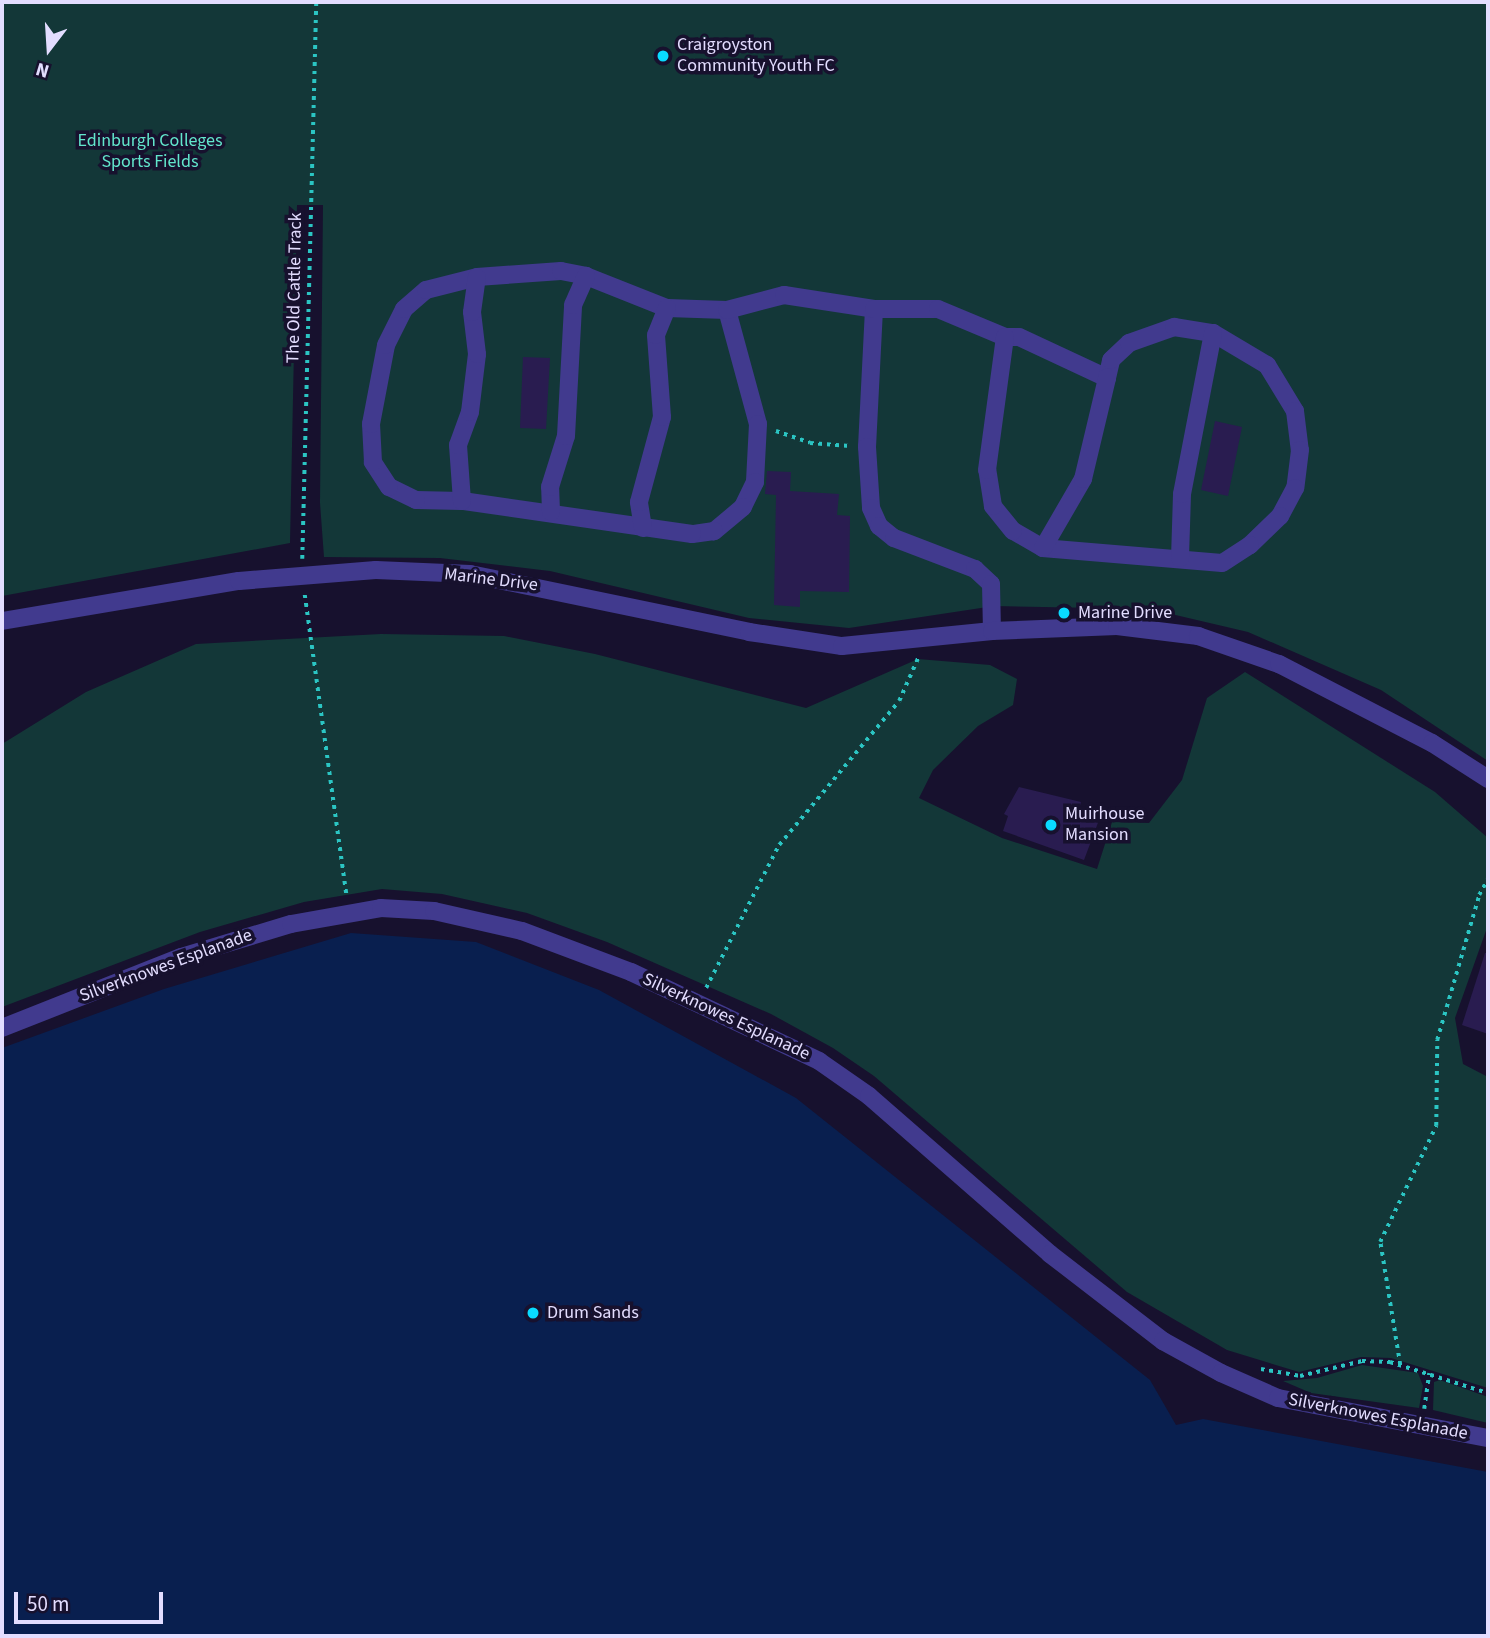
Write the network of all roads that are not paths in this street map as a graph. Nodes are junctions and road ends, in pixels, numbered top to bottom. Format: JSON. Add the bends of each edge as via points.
{"nodes":[{"id":1,"x":586,"y":276,"type":"junction"},
{"id":2,"x":477,"y":277,"type":"junction"},
{"id":3,"x":667,"y":308,"type":"junction"},
{"id":4,"x":874,"y":309,"type":"junction"},
{"id":5,"x":727,"y":310,"type":"junction"},
{"id":6,"x":1213,"y":333,"type":"junction"},
{"id":7,"x":1006,"y":337,"type":"junction"},
{"id":8,"x":1107,"y":378,"type":"junction"},
{"id":9,"x":462,"y":501,"type":"junction"},
{"id":10,"x":551,"y":512,"type":"junction"},
{"id":11,"x":643,"y":528,"type":"junction"},
{"id":12,"x":1043,"y":548,"type":"junction"},
{"id":13,"x":1180,"y":558,"type":"junction"},
{"id":14,"x":2,"y":621,"type":"edge"},
{"id":15,"x":992,"y":631,"type":"junction"},
{"id":16,"x":1488,"y":779,"type":"edge"},
{"id":17,"x":2,"y":1028,"type":"edge"},
{"id":18,"x":1488,"y":1438,"type":"edge"}],
"edges":[{"from":1,"to":2,"type":"street","via":[[561,271]]},
{"from":1,"to":3,"type":"street"},
{"from":1,"to":10,"type":"street","via":[[573,305],[566,436],[550,487]]},
{"from":2,"to":9,"type":"street","via":[[472,312],[477,354],[470,412],[457,445]]},
{"from":2,"to":9,"type":"street","via":[[426,290],[404,309],[386,345],[371,424],[373,462],[389,486],[416,500]]},
{"from":3,"to":5,"type":"street"},
{"from":3,"to":11,"type":"street","via":[[656,335],[662,417],[639,502]]},
{"from":4,"to":5,"type":"street","via":[[785,295]]},
{"from":4,"to":7,"type":"street","via":[[939,309]]},
{"from":4,"to":15,"type":"street","via":[[867,447],[871,508],[879,526],[894,538],[975,569],[991,584]]},
{"from":5,"to":11,"type":"street","via":[[758,424],[755,482],[730,521],[714,531],[692,534]]},
{"from":6,"to":8,"type":"street","via":[[1174,327],[1129,343],[1111,360]]},
{"from":6,"to":13,"type":"street","via":[[1182,494]]},
{"from":6,"to":13,"type":"street","via":[[1267,366],[1295,411],[1300,450],[1295,488],[1280,516],[1250,545],[1222,563]]},
{"from":7,"to":8,"type":"street","via":[[1019,337]]},
{"from":7,"to":12,"type":"street","via":[[987,470],[993,506],[1013,531]]},
{"from":8,"to":12,"type":"street","via":[[1083,479]]},
{"from":9,"to":10,"type":"street"},
{"from":10,"to":11,"type":"street"},
{"from":12,"to":13,"type":"street","via":[[1110,557]]},
{"from":14,"to":15,"type":"street","name":"Marine Drive","via":[[302,574],[376,570],[470,574],[749,632],[842,646]]},
{"from":15,"to":16,"type":"street","name":"Marine Drive","via":[[1117,626],[1198,636],[1279,664],[1432,743]]},
{"from":17,"to":18,"type":"street","name":"Silverknowes Esplanade","via":[[181,957],[291,924],[381,908],[434,911],[522,931],[785,1042],[869,1096],[1050,1254],[1163,1341],[1279,1398]]}]}
